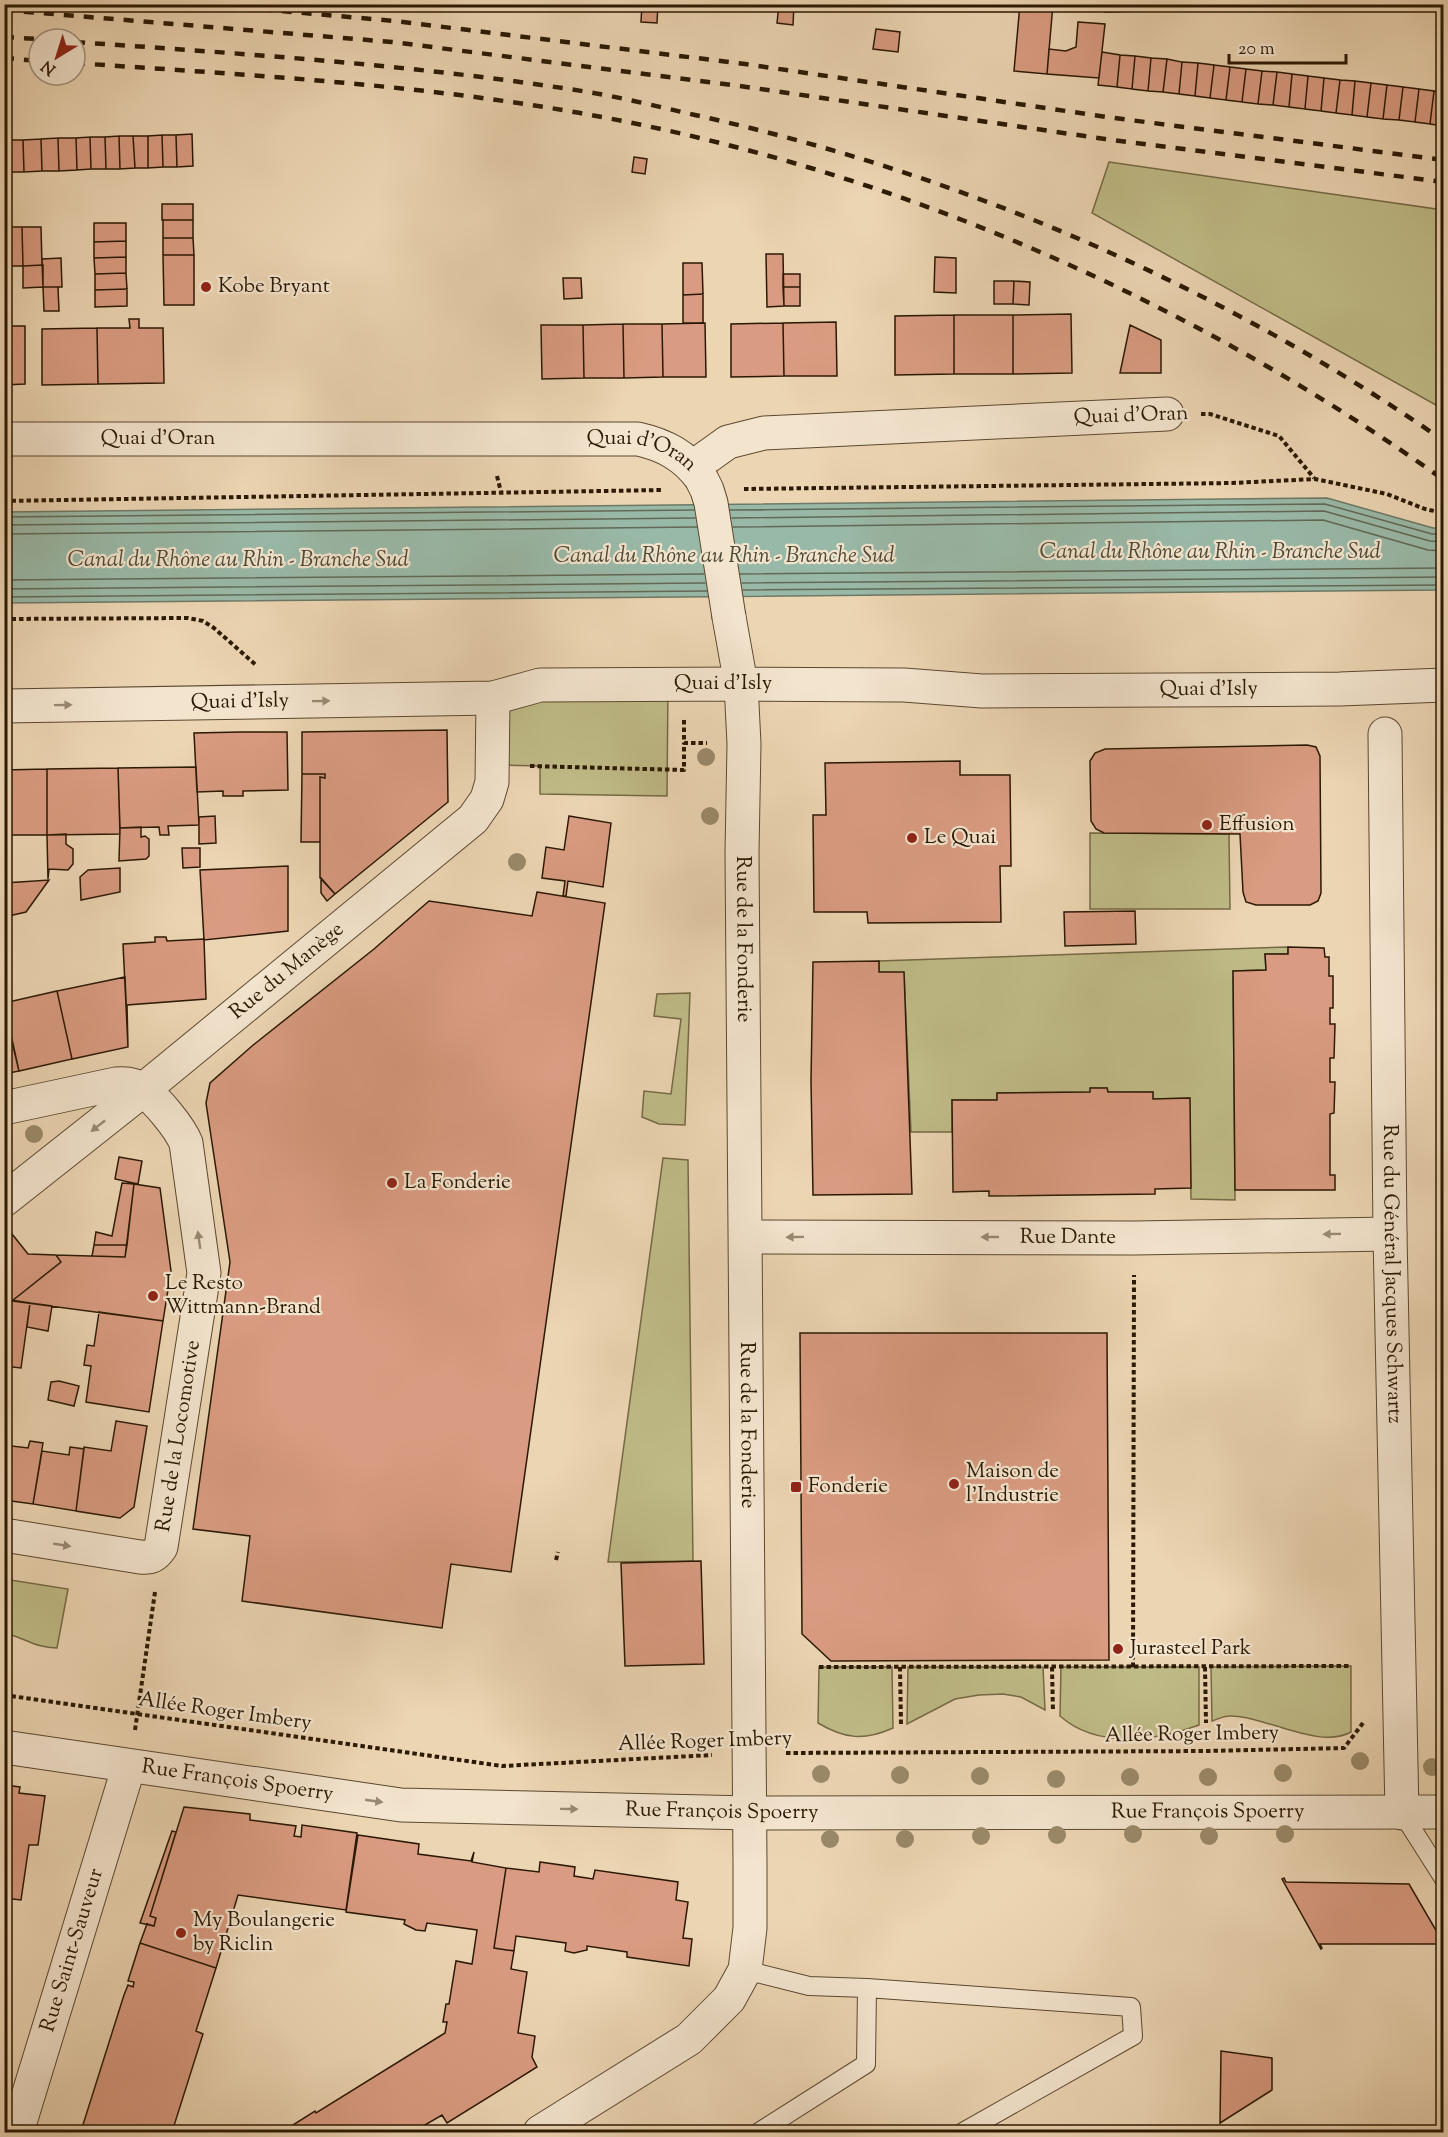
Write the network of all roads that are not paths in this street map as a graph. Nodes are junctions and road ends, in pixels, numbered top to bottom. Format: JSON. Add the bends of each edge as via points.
{"nodes":[{"id":1,"x":1167,"y":414,"type":"road end"},
{"id":2,"x":4,"y":439,"type":"edge"},
{"id":3,"x":697,"y":472,"type":"junction"},
{"id":4,"x":741,"y":684,"type":"junction"},
{"id":5,"x":1443,"y":685,"type":"edge"},
{"id":6,"x":493,"y":699,"type":"junction"},
{"id":7,"x":4,"y":706,"type":"edge"},
{"id":8,"x":1385,"y":734,"type":"dead end"},
{"id":9,"x":143,"y":1090,"type":"junction"},
{"id":10,"x":4,"y":1108,"type":"edge"},
{"id":11,"x":4,"y":1200,"type":"edge"},
{"id":12,"x":1390,"y":1234,"type":"junction"},
{"id":13,"x":746,"y":1237,"type":"junction"},
{"id":14,"x":4,"y":1535,"type":"edge"},
{"id":15,"x":4,"y":1747,"type":"edge"},
{"id":16,"x":129,"y":1766,"type":"junction"},
{"id":17,"x":1443,"y":1812,"type":"edge"},
{"id":18,"x":750,"y":1813,"type":"junction"},
{"id":19,"x":1402,"y":1814,"type":"junction"},
{"id":20,"x":1443,"y":1879,"type":"edge"},
{"id":21,"x":745,"y":1970,"type":"junction"},
{"id":22,"x":867,"y":1988,"type":"junction"},
{"id":23,"x":17,"y":2133,"type":"edge"},
{"id":24,"x":540,"y":2133,"type":"edge"},
{"id":25,"x":759,"y":2133,"type":"edge"},
{"id":26,"x":963,"y":2133,"type":"edge"}],
"edges":[{"from":1,"to":3,"type":"street","name":"Quai d'Oran","via":[[765,433],[728,442]]},
{"from":2,"to":3,"type":"street","name":"Quai d'Oran","via":[[638,439],[671,450]]},
{"from":3,"to":4,"type":"street","name":"Rue de la Fonderie","bridge":true,"via":[[711,503]]},
{"from":4,"to":5,"type":"street","name":"Quai d'Isly","via":[[904,685],[982,691]]},
{"from":4,"to":6,"type":"street","name":"Quai d'Isly","via":[[540,685]]},
{"from":4,"to":13,"type":"street","name":"Rue de la Fonderie"},
{"from":7,"to":6,"type":"street","name":"Quai d'Isly","one_way":true},
{"from":6,"to":9,"type":"street","name":"Rue du Manège","via":[[492,782],[487,799],[473,819]]},
{"from":8,"to":12,"type":"street","name":"Rue du Général Jacques Schwartz"},
{"from":9,"to":10,"type":"street","via":[[128,1083],[116,1084]]},
{"from":9,"to":11,"type":"street","name":"Rue du Manège","one_way":true},
{"from":14,"to":9,"type":"street","name":"Rue de la Locomotive","one_way":true,"via":[[140,1557],[154,1556],[161,1547],[204,1273],[186,1143],[181,1130]]},
{"from":12,"to":13,"type":"street","name":"Rue Dante","one_way":true},
{"from":12,"to":19,"type":"street","name":"Rue du Général Jacques Schwartz"},
{"from":13,"to":18,"type":"street","name":"Rue de la Fonderie"},
{"from":15,"to":16,"type":"street","name":"Rue François Spoerry"},
{"from":16,"to":18,"type":"street","name":"Rue François Spoerry","one_way":true,"via":[[400,1804]]},
{"from":16,"to":23,"type":"street","name":"Rue Saint-Sauveur"},
{"from":17,"to":19,"type":"street","name":"Rue François Spoerry"},
{"from":18,"to":19,"type":"street","name":"Rue François Spoerry"},
{"from":18,"to":21,"type":"street","name":"Rue de la Fonderie","via":[[750,1928]]},
{"from":19,"to":20,"type":"lane"},
{"from":21,"to":22,"type":"lane","via":[[809,1986]]},
{"from":21,"to":24,"type":"street","name":"Rue de la Fonderie","via":[[729,1999],[689,2039]]},
{"from":22,"to":25,"type":"lane","via":[[866,2064]]},
{"from":22,"to":26,"type":"lane","via":[[1131,2007],[1133,2036]]}]}
